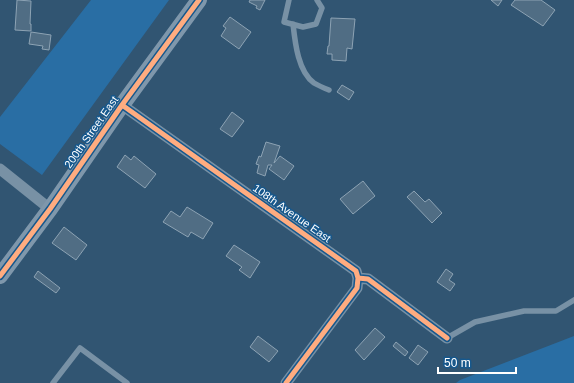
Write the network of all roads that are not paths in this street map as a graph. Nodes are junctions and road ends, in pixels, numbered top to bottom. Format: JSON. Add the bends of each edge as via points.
{"nodes":[{"id":1,"x":199,"y":0,"type":"edge"},
{"id":2,"x":288,"y":0,"type":"edge"},
{"id":3,"x":318,"y":0,"type":"edge"},
{"id":4,"x":293,"y":24,"type":"junction"},
{"id":5,"x":329,"y":90,"type":"dead end"},
{"id":6,"x":122,"y":105,"type":"junction"},
{"id":7,"x":0,"y":169,"type":"edge"},
{"id":8,"x":50,"y":209,"type":"junction"},
{"id":9,"x":0,"y":276,"type":"edge"},
{"id":10,"x":358,"y":278,"type":"junction"},
{"id":11,"x":574,"y":300,"type":"edge"},
{"id":12,"x":447,"y":338,"type":"joint"},
{"id":13,"x":52,"y":383,"type":"edge"},
{"id":14,"x":127,"y":383,"type":"edge"},
{"id":15,"x":286,"y":383,"type":"edge"}],
"edges":[{"from":1,"to":6,"type":"street","name":"200th Street East"},
{"from":2,"to":4,"type":"lane","via":[[284,22]]},
{"from":3,"to":4,"type":"lane","via":[[322,8],[316,24],[303,27]]},
{"from":4,"to":5,"type":"lane","via":[[296,50],[304,71],[313,82]]},
{"from":6,"to":8,"type":"street","name":"200th Street East"},
{"from":6,"to":10,"type":"street","name":"108th Avenue East","via":[[356,271]]},
{"from":7,"to":8,"type":"street"},
{"from":8,"to":9,"type":"street","name":"200th Street East"},
{"from":10,"to":12,"type":"street","name":"108th Avenue East","via":[[368,279]]},
{"from":10,"to":15,"type":"street","via":[[357,288]]},
{"from":11,"to":12,"type":"lane","via":[[556,311],[524,311],[475,322]]},
{"from":13,"to":14,"type":"lane","via":[[80,348]]}]}
